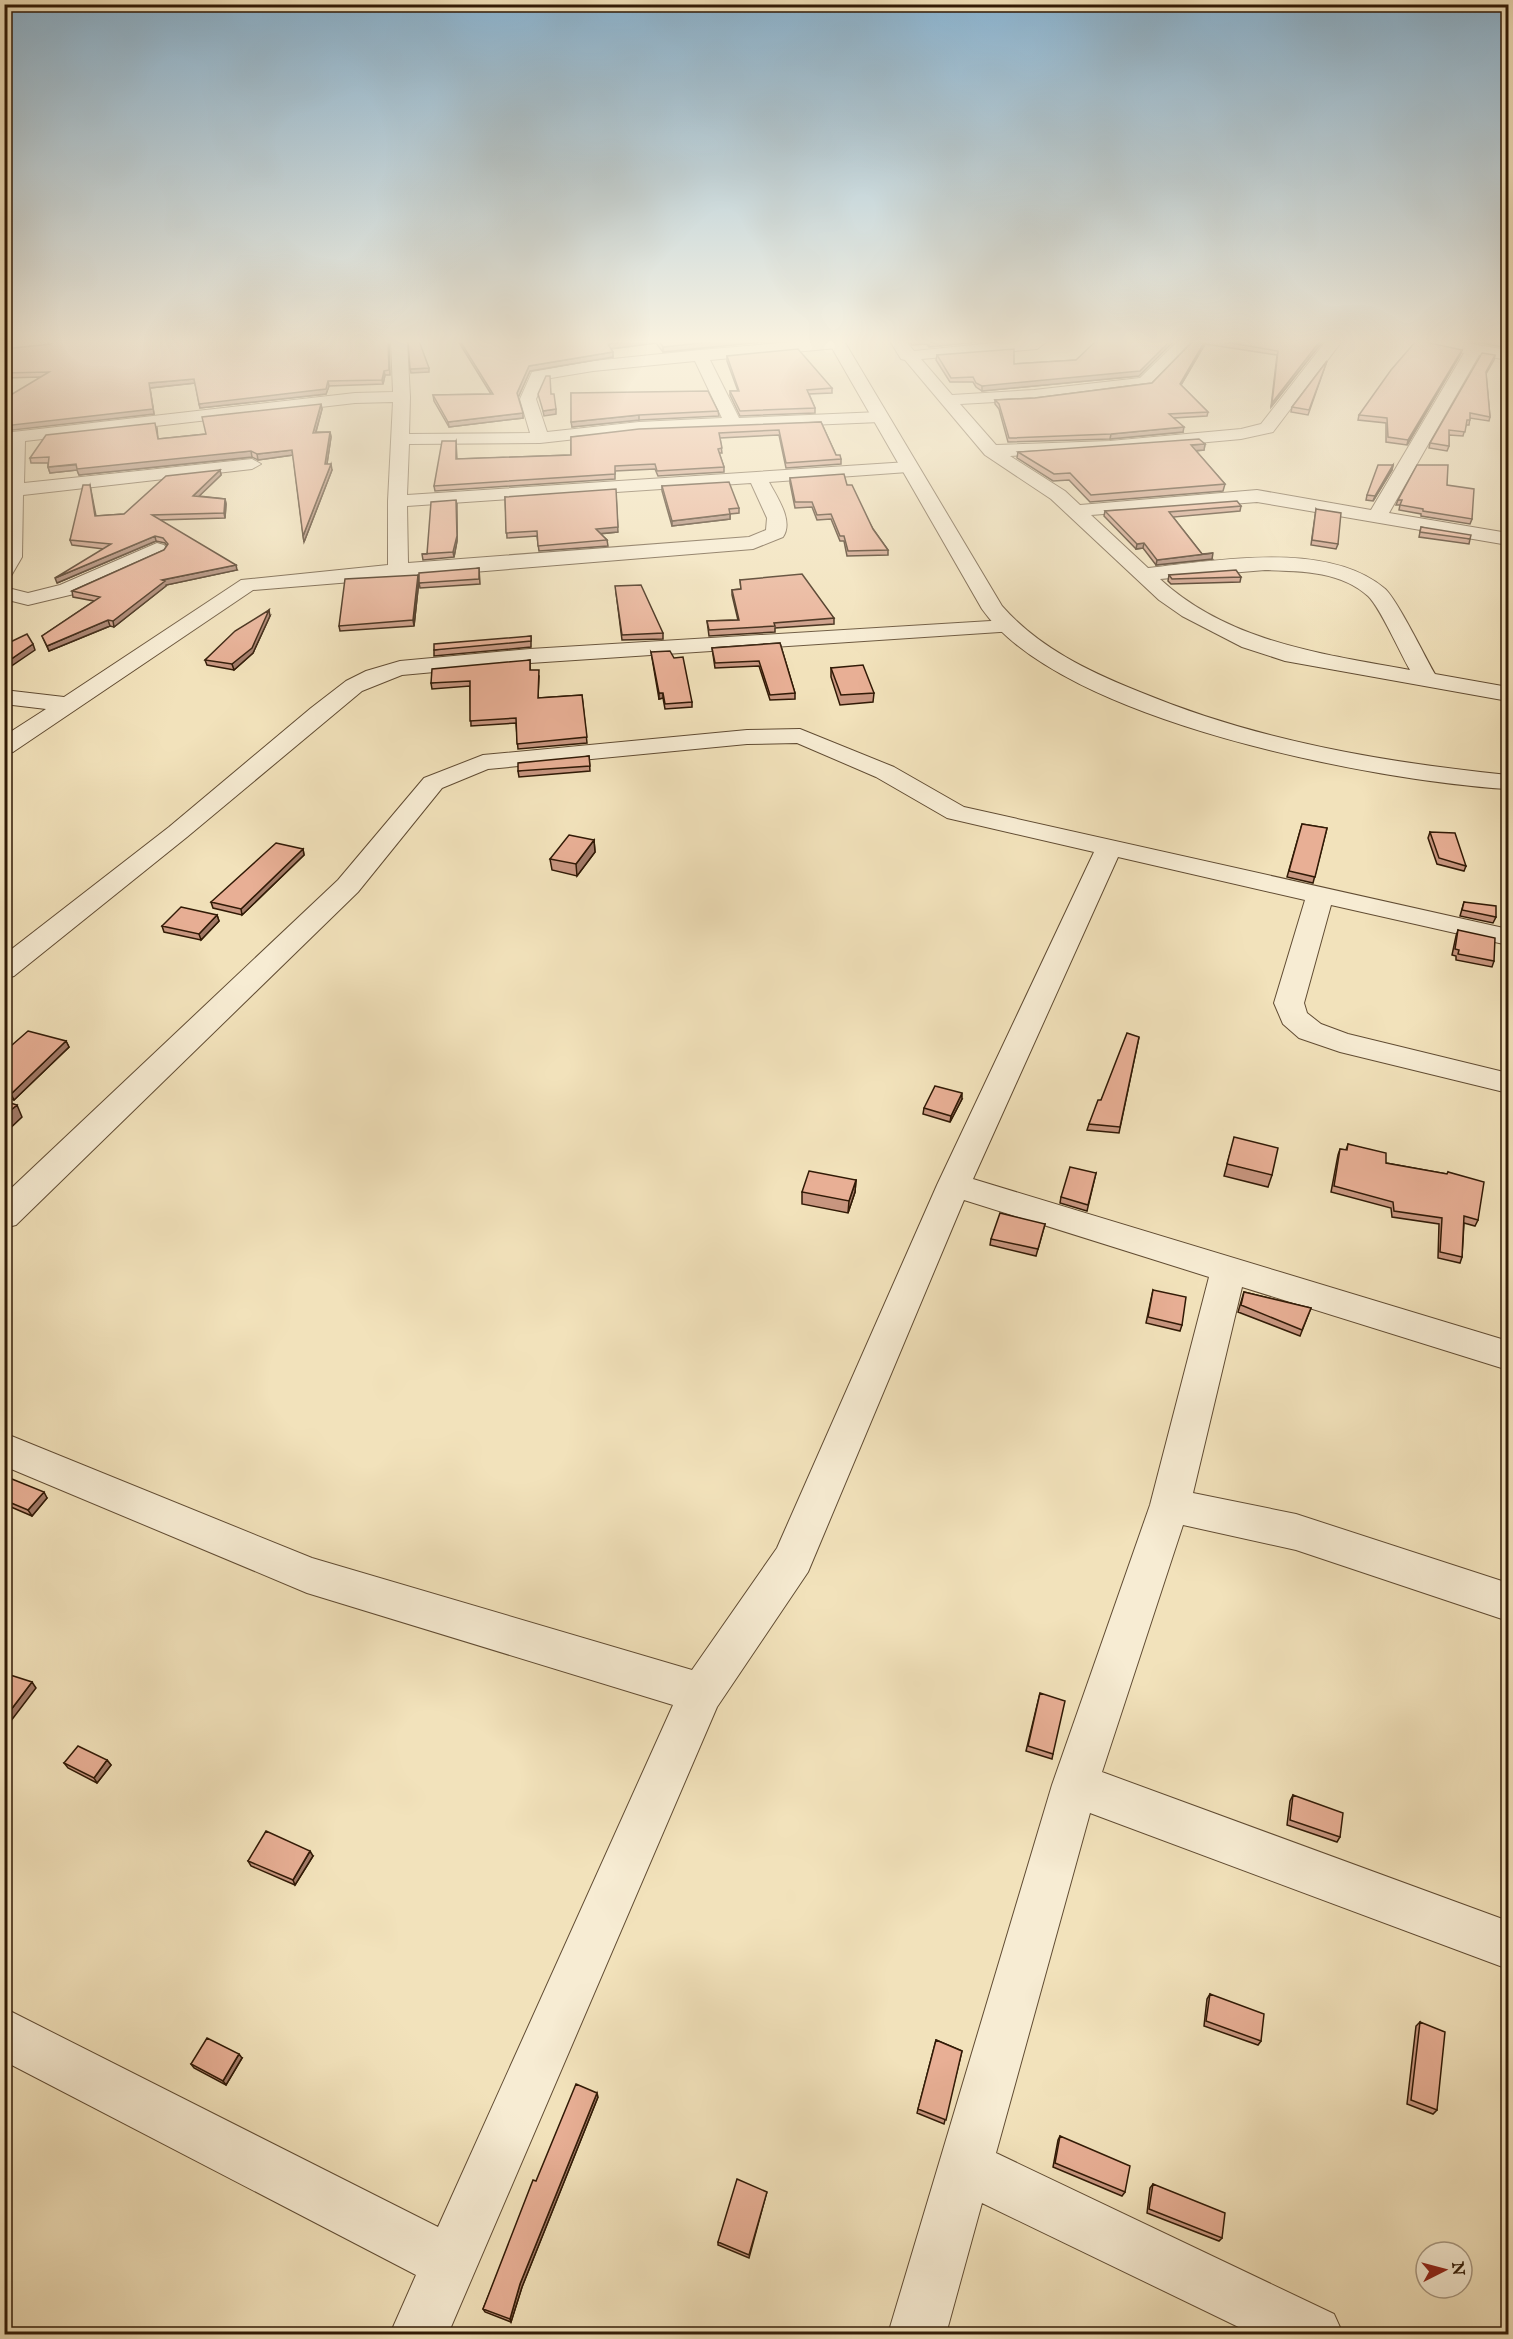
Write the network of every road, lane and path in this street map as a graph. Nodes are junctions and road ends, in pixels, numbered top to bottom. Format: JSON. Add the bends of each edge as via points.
{"nodes":[{"id":1,"x":11,"y":450,"type":"edge"},
{"id":2,"x":399,"y":450,"type":"edge"},
{"id":3,"x":899,"y":450,"type":"edge"},
{"id":4,"x":1011,"y":450,"type":"edge"},
{"id":5,"x":1415,"y":450,"type":"edge"},
{"id":6,"x":991,"y":451,"type":"joint"},
{"id":7,"x":252,"y":464,"type":"dead end"},
{"id":8,"x":908,"y":467,"type":"junction"},
{"id":9,"x":758,"y":478,"type":"junction"},
{"id":10,"x":14,"y":490,"type":"junction"},
{"id":11,"x":397,"y":501,"type":"junction"},
{"id":12,"x":1076,"y":511,"type":"junction"},
{"id":13,"x":1377,"y":516,"type":"junction"},
{"id":14,"x":1509,"y":539,"type":"edge"},
{"id":15,"x":157,"y":549,"type":"dead end"},
{"id":16,"x":398,"y":570,"type":"junction"},
{"id":17,"x":4,"y":572,"type":"edge"},
{"id":18,"x":1143,"y":575,"type":"junction"},
{"id":19,"x":4,"y":593,"type":"edge"},
{"id":20,"x":1007,"y":626,"type":"junction"},
{"id":21,"x":1427,"y":681,"type":"junction"},
{"id":22,"x":1509,"y":694,"type":"edge"},
{"id":23,"x":4,"y":696,"type":"edge"},
{"id":24,"x":66,"y":704,"type":"junction"},
{"id":25,"x":4,"y":747,"type":"edge"},
{"id":26,"x":1509,"y":782,"type":"edge"},
{"id":27,"x":1109,"y":848,"type":"junction"},
{"id":28,"x":1320,"y":894,"type":"junction"},
{"id":29,"x":1509,"y":937,"type":"edge"},
{"id":30,"x":4,"y":970,"type":"edge"},
{"id":31,"x":1509,"y":1083,"type":"edge"},
{"id":32,"x":954,"y":1185,"type":"junction"},
{"id":33,"x":4,"y":1216,"type":"edge"},
{"id":34,"x":1229,"y":1269,"type":"junction"},
{"id":35,"x":1509,"y":1355,"type":"edge"},
{"id":36,"x":4,"y":1449,"type":"edge"},
{"id":37,"x":1170,"y":1505,"type":"junction"},
{"id":38,"x":1509,"y":1602,"type":"edge"},
{"id":39,"x":701,"y":1693,"type":"junction"},
{"id":40,"x":1075,"y":1785,"type":"junction"},
{"id":41,"x":1509,"y":1945,"type":"edge"},
{"id":42,"x":4,"y":2033,"type":"edge"},
{"id":43,"x":966,"y":2167,"type":"junction"},
{"id":44,"x":452,"y":2264,"type":"junction"},
{"id":45,"x":419,"y":2334,"type":"edge"},
{"id":46,"x":917,"y":2334,"type":"edge"},
{"id":47,"x":1314,"y":2334,"type":"edge"}],
"edges":[{"from":1,"to":10,"type":"street"},
{"from":2,"to":11,"type":"street"},
{"from":3,"to":8,"type":"street"},
{"from":4,"to":6,"type":"street"},
{"from":5,"to":13,"type":"street"},
{"from":6,"to":12,"type":"street"},
{"from":7,"to":10,"type":"street"},
{"from":8,"to":9,"type":"street"},
{"from":8,"to":20,"type":"street"},
{"from":9,"to":11,"type":"street"},
{"from":9,"to":16,"type":"street","via":[[777,518],[776,533],[753,543]]},
{"from":10,"to":17,"type":"street","via":[[12,557]]},
{"from":11,"to":16,"type":"street"},
{"from":12,"to":13,"type":"street","via":[[1257,496]]},
{"from":12,"to":18,"type":"street"},
{"from":13,"to":14,"type":"street"},
{"from":15,"to":19,"type":"street","via":[[67,590],[28,599]]},
{"from":16,"to":24,"type":"street","via":[[248,584]]},
{"from":18,"to":21,"type":"street","via":[[1166,596],[1250,642],[1317,661]]},
{"from":18,"to":21,"type":"street","via":[[1284,564],[1366,582],[1378,593]]},
{"from":20,"to":26,"type":"street","via":[[1032,647],[1072,670],[1156,709],[1210,726],[1341,759]]},
{"from":20,"to":30,"type":"street","via":[[530,656],[419,666],[374,676],[319,713],[178,832]]},
{"from":21,"to":22,"type":"street"},
{"from":23,"to":24,"type":"street"},
{"from":24,"to":25,"type":"street"},
{"from":27,"to":28,"type":"street"},
{"from":27,"to":32,"type":"street"},
{"from":27,"to":33,"type":"street","via":[[956,813],[885,772],[800,736],[747,737],[483,762],[433,783],[348,886]]},
{"from":28,"to":29,"type":"street"},
{"from":28,"to":31,"type":"street","via":[[1289,1004],[1294,1017],[1310,1031],[1340,1042]]},
{"from":32,"to":34,"type":"street"},
{"from":32,"to":39,"type":"street","via":[[793,1559]]},
{"from":34,"to":35,"type":"street"},
{"from":34,"to":37,"type":"street"},
{"from":36,"to":39,"type":"street","via":[[307,1575]]},
{"from":37,"to":38,"type":"street","via":[[1296,1532]]},
{"from":37,"to":40,"type":"street"},
{"from":39,"to":44,"type":"street"},
{"from":40,"to":41,"type":"street"},
{"from":40,"to":43,"type":"street"},
{"from":42,"to":44,"type":"street"},
{"from":43,"to":46,"type":"street"},
{"from":43,"to":47,"type":"street"},
{"from":44,"to":45,"type":"street"}]}
